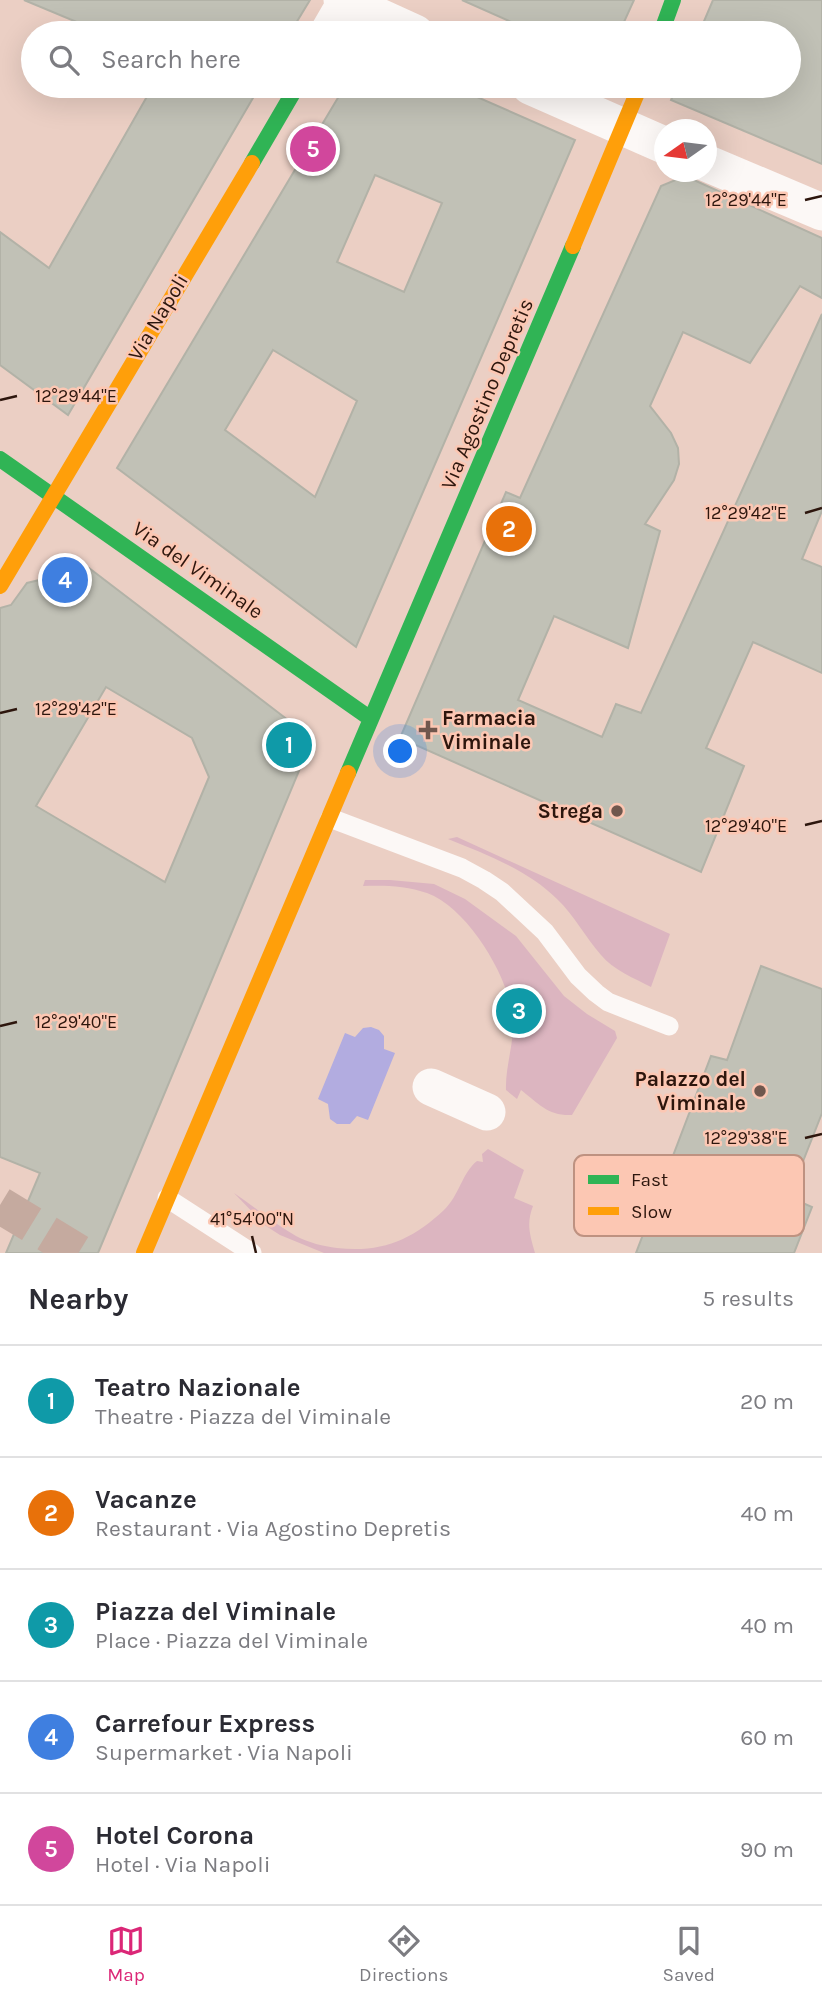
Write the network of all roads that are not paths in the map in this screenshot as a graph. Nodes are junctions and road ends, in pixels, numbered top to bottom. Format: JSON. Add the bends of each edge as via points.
{"nodes":[{"id":1,"x":344,"y":1,"type":"edge"},
{"id":2,"x":673,"y":2,"type":"edge"},
{"id":3,"x":334,"y":21,"type":"edge"},
{"id":4,"x":388,"y":21,"type":"edge"},
{"id":5,"x":666,"y":21,"type":"edge"},
{"id":6,"x":290,"y":98,"type":"edge"},
{"id":7,"x":557,"y":98,"type":"edge"},
{"id":8,"x":635,"y":98,"type":"edge"},
{"id":9,"x":624,"y":128,"type":"junction"},
{"id":10,"x":654,"y":141,"type":"edge"},
{"id":11,"x":717,"y":168,"type":"edge"},
{"id":12,"x":822,"y":212,"type":"edge"},
{"id":13,"x":0,"y":458,"type":"edge"},
{"id":14,"x":53,"y":494,"type":"junction"},
{"id":15,"x":0,"y":586,"type":"edge"},
{"id":16,"x":371,"y":719,"type":"junction"},
{"id":17,"x":330,"y":817,"type":"junction"},
{"id":18,"x":669,"y":1026,"type":"dead end"},
{"id":19,"x":431,"y":1087,"type":"dead end"},
{"id":20,"x":486,"y":1112,"type":"dead end"},
{"id":21,"x":167,"y":1198,"type":"junction"},
{"id":22,"x":144,"y":1253,"type":"edge"},
{"id":23,"x":252,"y":1253,"type":"edge"}],
"edges":[{"from":1,"to":3,"type":"street"},
{"from":1,"to":4,"type":"street"},
{"from":2,"to":5,"type":"street"},
{"from":6,"to":14,"type":"street","name":"Via Napoli"},
{"from":7,"to":9,"type":"street"},
{"from":8,"to":9,"type":"street","name":"Via Agostino Depretis"},
{"from":9,"to":10,"type":"street"},
{"from":9,"to":16,"type":"street","name":"Via Agostino Depretis"},
{"from":11,"to":12,"type":"street"},
{"from":13,"to":14,"type":"street","name":"Via del Viminale"},
{"from":14,"to":15,"type":"street","name":"Via Napoli"},
{"from":14,"to":16,"type":"street","name":"Via del Viminale"},
{"from":16,"to":17,"type":"street","name":"Via Agostino Depretis"},
{"from":17,"to":18,"type":"lane","via":[[484,880],[545,932],[596,993],[625,1010]]},
{"from":17,"to":21,"type":"street","name":"Via Agostino Depretis"},
{"from":19,"to":20,"type":"street"},
{"from":21,"to":22,"type":"street","name":"Via Agostino Depretis"},
{"from":21,"to":23,"type":"lane"}]}
